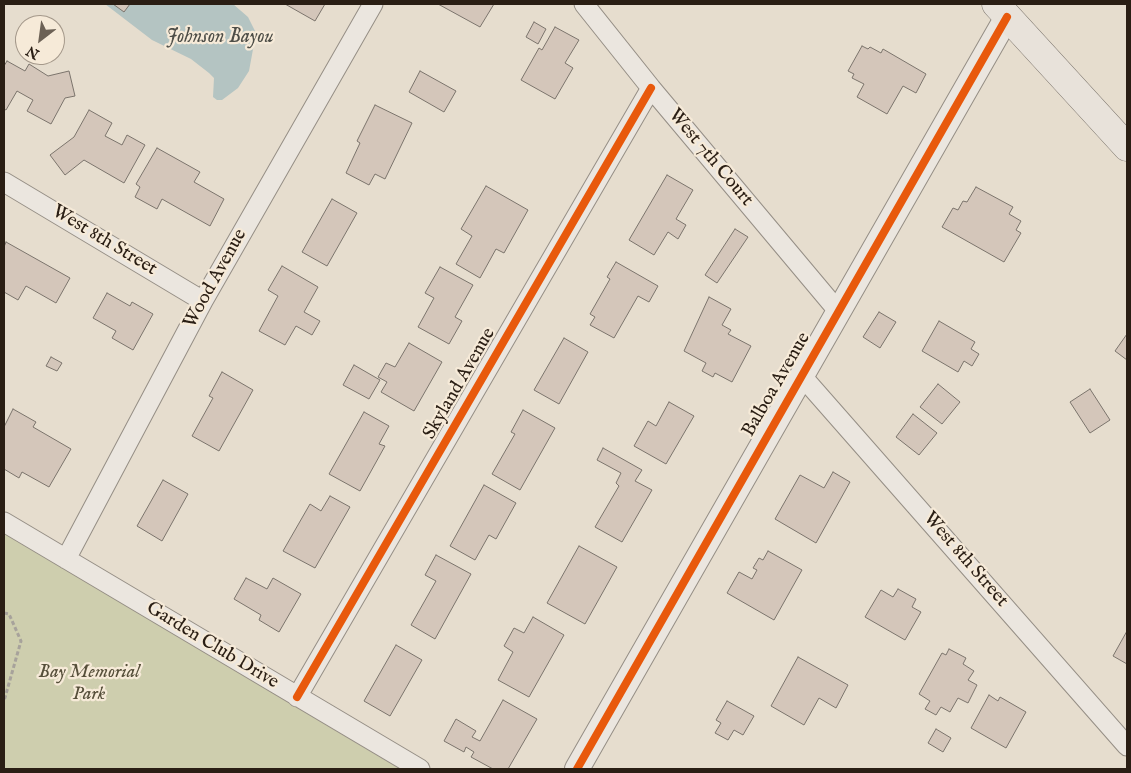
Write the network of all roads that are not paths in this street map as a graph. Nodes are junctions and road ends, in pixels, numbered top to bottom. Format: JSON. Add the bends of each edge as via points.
{"nodes":[{"id":1,"x":373,"y":4,"type":"edge"},
{"id":2,"x":584,"y":4,"type":"edge"},
{"id":3,"x":1001,"y":10,"type":"edge"},
{"id":4,"x":651,"y":88,"type":"junction"},
{"id":5,"x":1127,"y":147,"type":"edge"},
{"id":6,"x":4,"y":182,"type":"edge"},
{"id":7,"x":203,"y":301,"type":"junction"},
{"id":8,"x":838,"y":311,"type":"junction"},
{"id":9,"x":801,"y":375,"type":"junction"},
{"id":10,"x":4,"y":522,"type":"edge"},
{"id":11,"x":66,"y":559,"type":"junction"},
{"id":12,"x":297,"y":697,"type":"junction"},
{"id":13,"x":1127,"y":746,"type":"edge"},
{"id":14,"x":420,"y":769,"type":"edge"},
{"id":15,"x":577,"y":769,"type":"edge"}],
"edges":[{"from":1,"to":7,"type":"street","name":"Wood Avenue"},
{"from":2,"to":4,"type":"street","name":"West 7th Court"},
{"from":3,"to":5,"type":"main road"},
{"from":3,"to":8,"type":"street","name":"Balboa Avenue"},
{"from":4,"to":8,"type":"street","name":"West 7th Court"},
{"from":4,"to":12,"type":"street","name":"Skyland Avenue"},
{"from":6,"to":7,"type":"street","name":"West 8th Street"},
{"from":7,"to":11,"type":"street","name":"Wood Avenue"},
{"from":8,"to":9,"type":"street","name":"Balboa Avenue"},
{"from":9,"to":13,"type":"street","name":"West 8th Street"},
{"from":9,"to":15,"type":"street","name":"Balboa Avenue"},
{"from":10,"to":11,"type":"street","name":"Garden Club Drive"},
{"from":11,"to":12,"type":"street","name":"Garden Club Drive"},
{"from":12,"to":14,"type":"street","name":"Garden Club Drive"}]}
